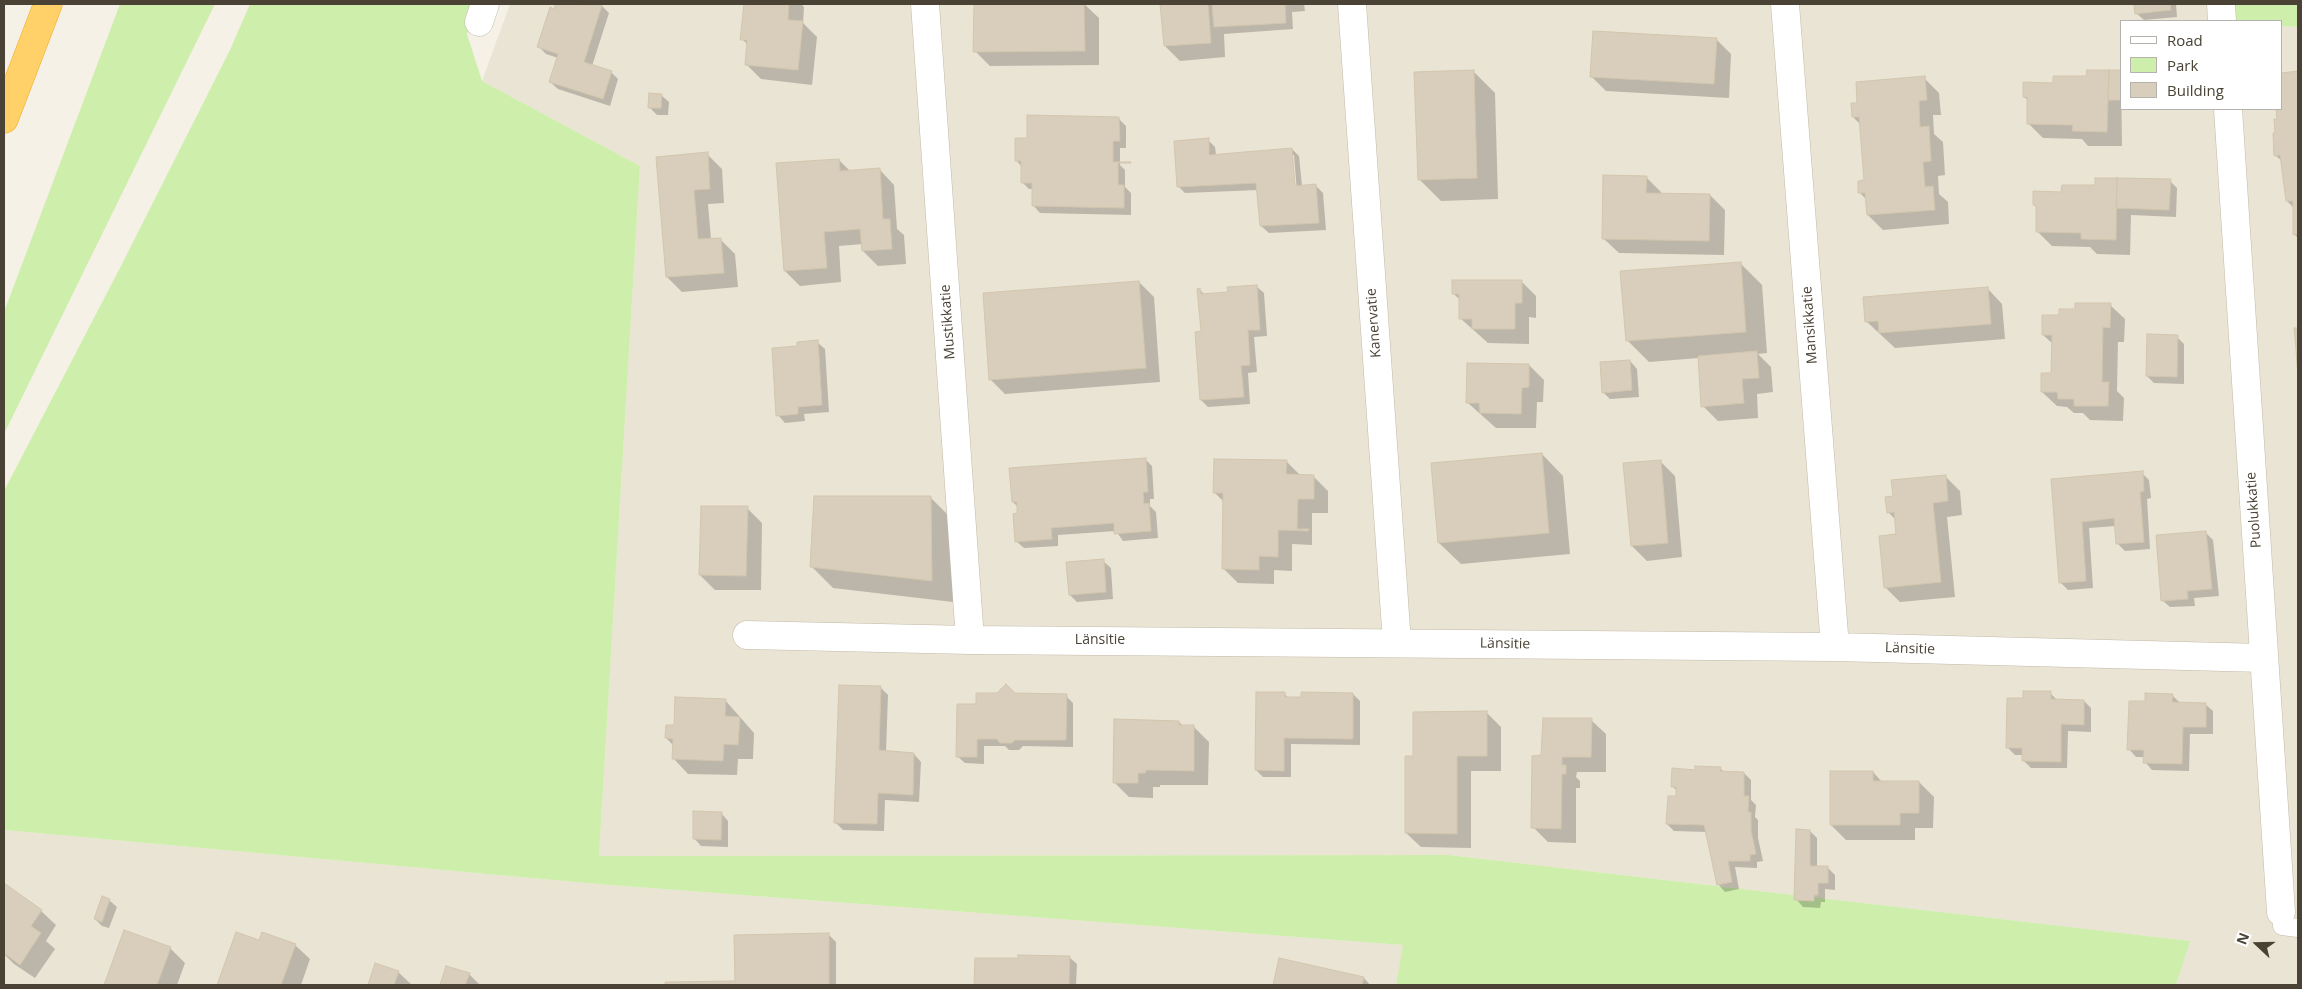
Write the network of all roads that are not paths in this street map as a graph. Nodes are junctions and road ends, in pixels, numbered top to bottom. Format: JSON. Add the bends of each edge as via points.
{"nodes":[{"id":1,"x":48,"y":4,"type":"edge"},
{"id":2,"x":925,"y":4,"type":"edge"},
{"id":3,"x":1352,"y":4,"type":"edge"},
{"id":4,"x":1785,"y":4,"type":"edge"},
{"id":5,"x":2221,"y":4,"type":"edge"},
{"id":6,"x":2222,"y":20,"type":"edge"},
{"id":7,"x":2228,"y":110,"type":"edge"},
{"id":8,"x":4,"y":119,"type":"edge"},
{"id":9,"x":747,"y":636,"type":"dead end"},
{"id":10,"x":970,"y":640,"type":"junction"},
{"id":11,"x":1397,"y":642,"type":"junction"},
{"id":12,"x":1835,"y":647,"type":"junction"},
{"id":13,"x":2263,"y":658,"type":"junction"},
{"id":14,"x":2290,"y":920,"type":"edge"}],
"edges":[{"from":1,"to":8,"type":"highway"},
{"from":2,"to":10,"type":"street","name":"Mustikkatie"},
{"from":3,"to":11,"type":"street","name":"Kanervatie"},
{"from":4,"to":12,"type":"street","name":"Mansikkatie"},
{"from":5,"to":6,"type":"street"},
{"from":7,"to":13,"type":"street","name":"Puolukkatie"},
{"from":9,"to":10,"type":"street","name":"Länsitie"},
{"from":10,"to":11,"type":"street","name":"Länsitie"},
{"from":11,"to":12,"type":"street","name":"Länsitie"},
{"from":12,"to":13,"type":"street","name":"Länsitie"},
{"from":13,"to":14,"type":"street","name":"Puolukkatie"}]}
